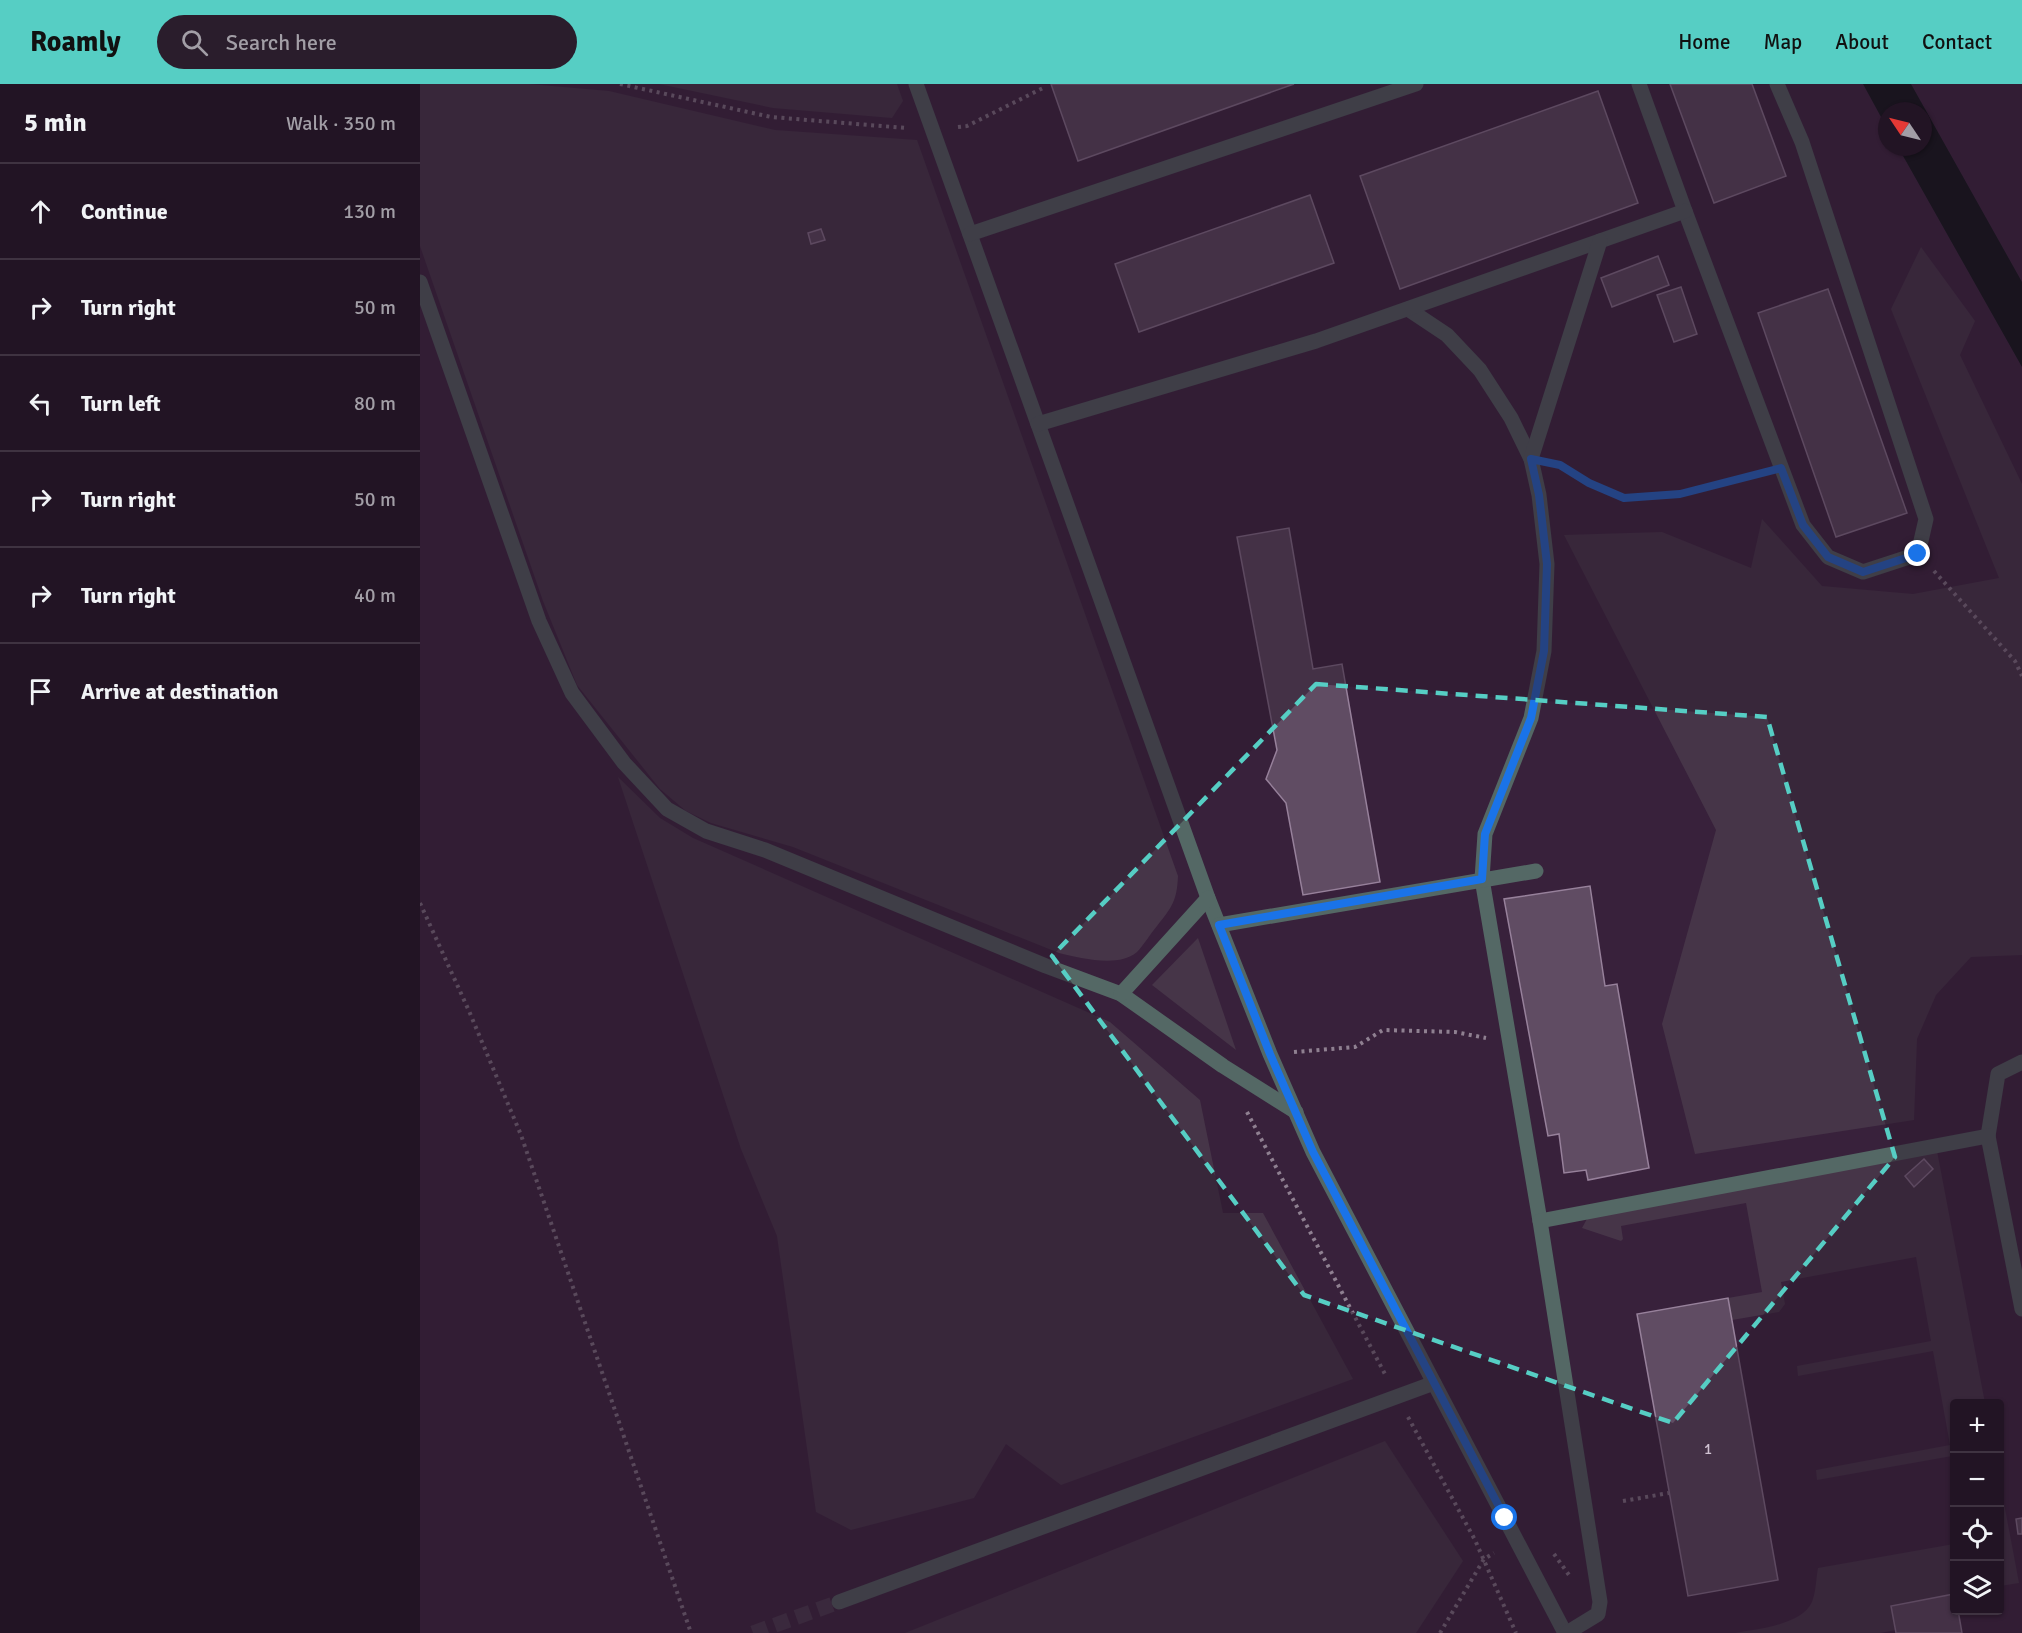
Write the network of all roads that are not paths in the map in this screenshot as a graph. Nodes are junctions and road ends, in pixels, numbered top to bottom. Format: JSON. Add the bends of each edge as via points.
{"nodes":[{"id":1,"x":916,"y":84,"type":"edge"},
{"id":2,"x":1416,"y":84,"type":"edge"},
{"id":3,"x":1640,"y":84,"type":"edge"},
{"id":4,"x":1777,"y":84,"type":"edge"},
{"id":5,"x":1685,"y":211,"type":"junction"},
{"id":6,"x":970,"y":234,"type":"junction"},
{"id":7,"x":1600,"y":241,"type":"junction"},
{"id":8,"x":420,"y":282,"type":"edge"},
{"id":9,"x":1408,"y":309,"type":"junction"},
{"id":10,"x":1038,"y":424,"type":"junction"},
{"id":11,"x":1531,"y":459,"type":"junction"},
{"id":12,"x":1536,"y":871,"type":"dead end"},
{"id":13,"x":1482,"y":879,"type":"junction"},
{"id":14,"x":1208,"y":898,"type":"junction"},
{"id":15,"x":1219,"y":925,"type":"junction"},
{"id":16,"x":1121,"y":994,"type":"junction"},
{"id":17,"x":2022,"y":1062,"type":"edge"},
{"id":18,"x":1296,"y":1112,"type":"junction"},
{"id":19,"x":1988,"y":1136,"type":"junction"},
{"id":20,"x":1540,"y":1221,"type":"junction"},
{"id":21,"x":2022,"y":1310,"type":"edge"},
{"id":22,"x":1434,"y":1383,"type":"junction"},
{"id":23,"x":839,"y":1602,"type":"tunnel mouth"},
{"id":24,"x":1566,"y":1633,"type":"edge"}],
"edges":[{"from":1,"to":6,"type":"lane"},
{"from":2,"to":6,"type":"lane"},
{"from":3,"to":5,"type":"lane"},
{"from":4,"to":5,"type":"lane","via":[[1802,142],[1926,519],[1918,554],[1863,572],[1828,557],[1803,525]]},
{"from":5,"to":7,"type":"lane"},
{"from":6,"to":10,"type":"lane"},
{"from":7,"to":9,"type":"lane"},
{"from":7,"to":11,"type":"lane"},
{"from":8,"to":16,"type":"lane","via":[[539,621],[572,693],[624,763],[668,809],[706,831],[765,850]]},
{"from":9,"to":10,"type":"lane","via":[[1316,341]]},
{"from":9,"to":11,"type":"lane","via":[[1447,335],[1480,370],[1511,418]]},
{"from":10,"to":14,"type":"lane"},
{"from":11,"to":13,"type":"lane","via":[[1547,564],[1544,651],[1531,718],[1485,834]]},
{"from":12,"to":13,"type":"lane"},
{"from":13,"to":15,"type":"lane"},
{"from":13,"to":20,"type":"lane"},
{"from":14,"to":15,"type":"lane"},
{"from":14,"to":16,"type":"lane"},
{"from":15,"to":18,"type":"lane"},
{"from":16,"to":18,"type":"lane"},
{"from":17,"to":19,"type":"lane","via":[[1998,1074]]},
{"from":18,"to":22,"type":"lane"},
{"from":19,"to":20,"type":"lane"},
{"from":19,"to":21,"type":"lane"},
{"from":20,"to":24,"type":"lane","via":[[1600,1602],[1598,1614]]},
{"from":22,"to":23,"type":"lane"},
{"from":22,"to":24,"type":"lane"}]}
